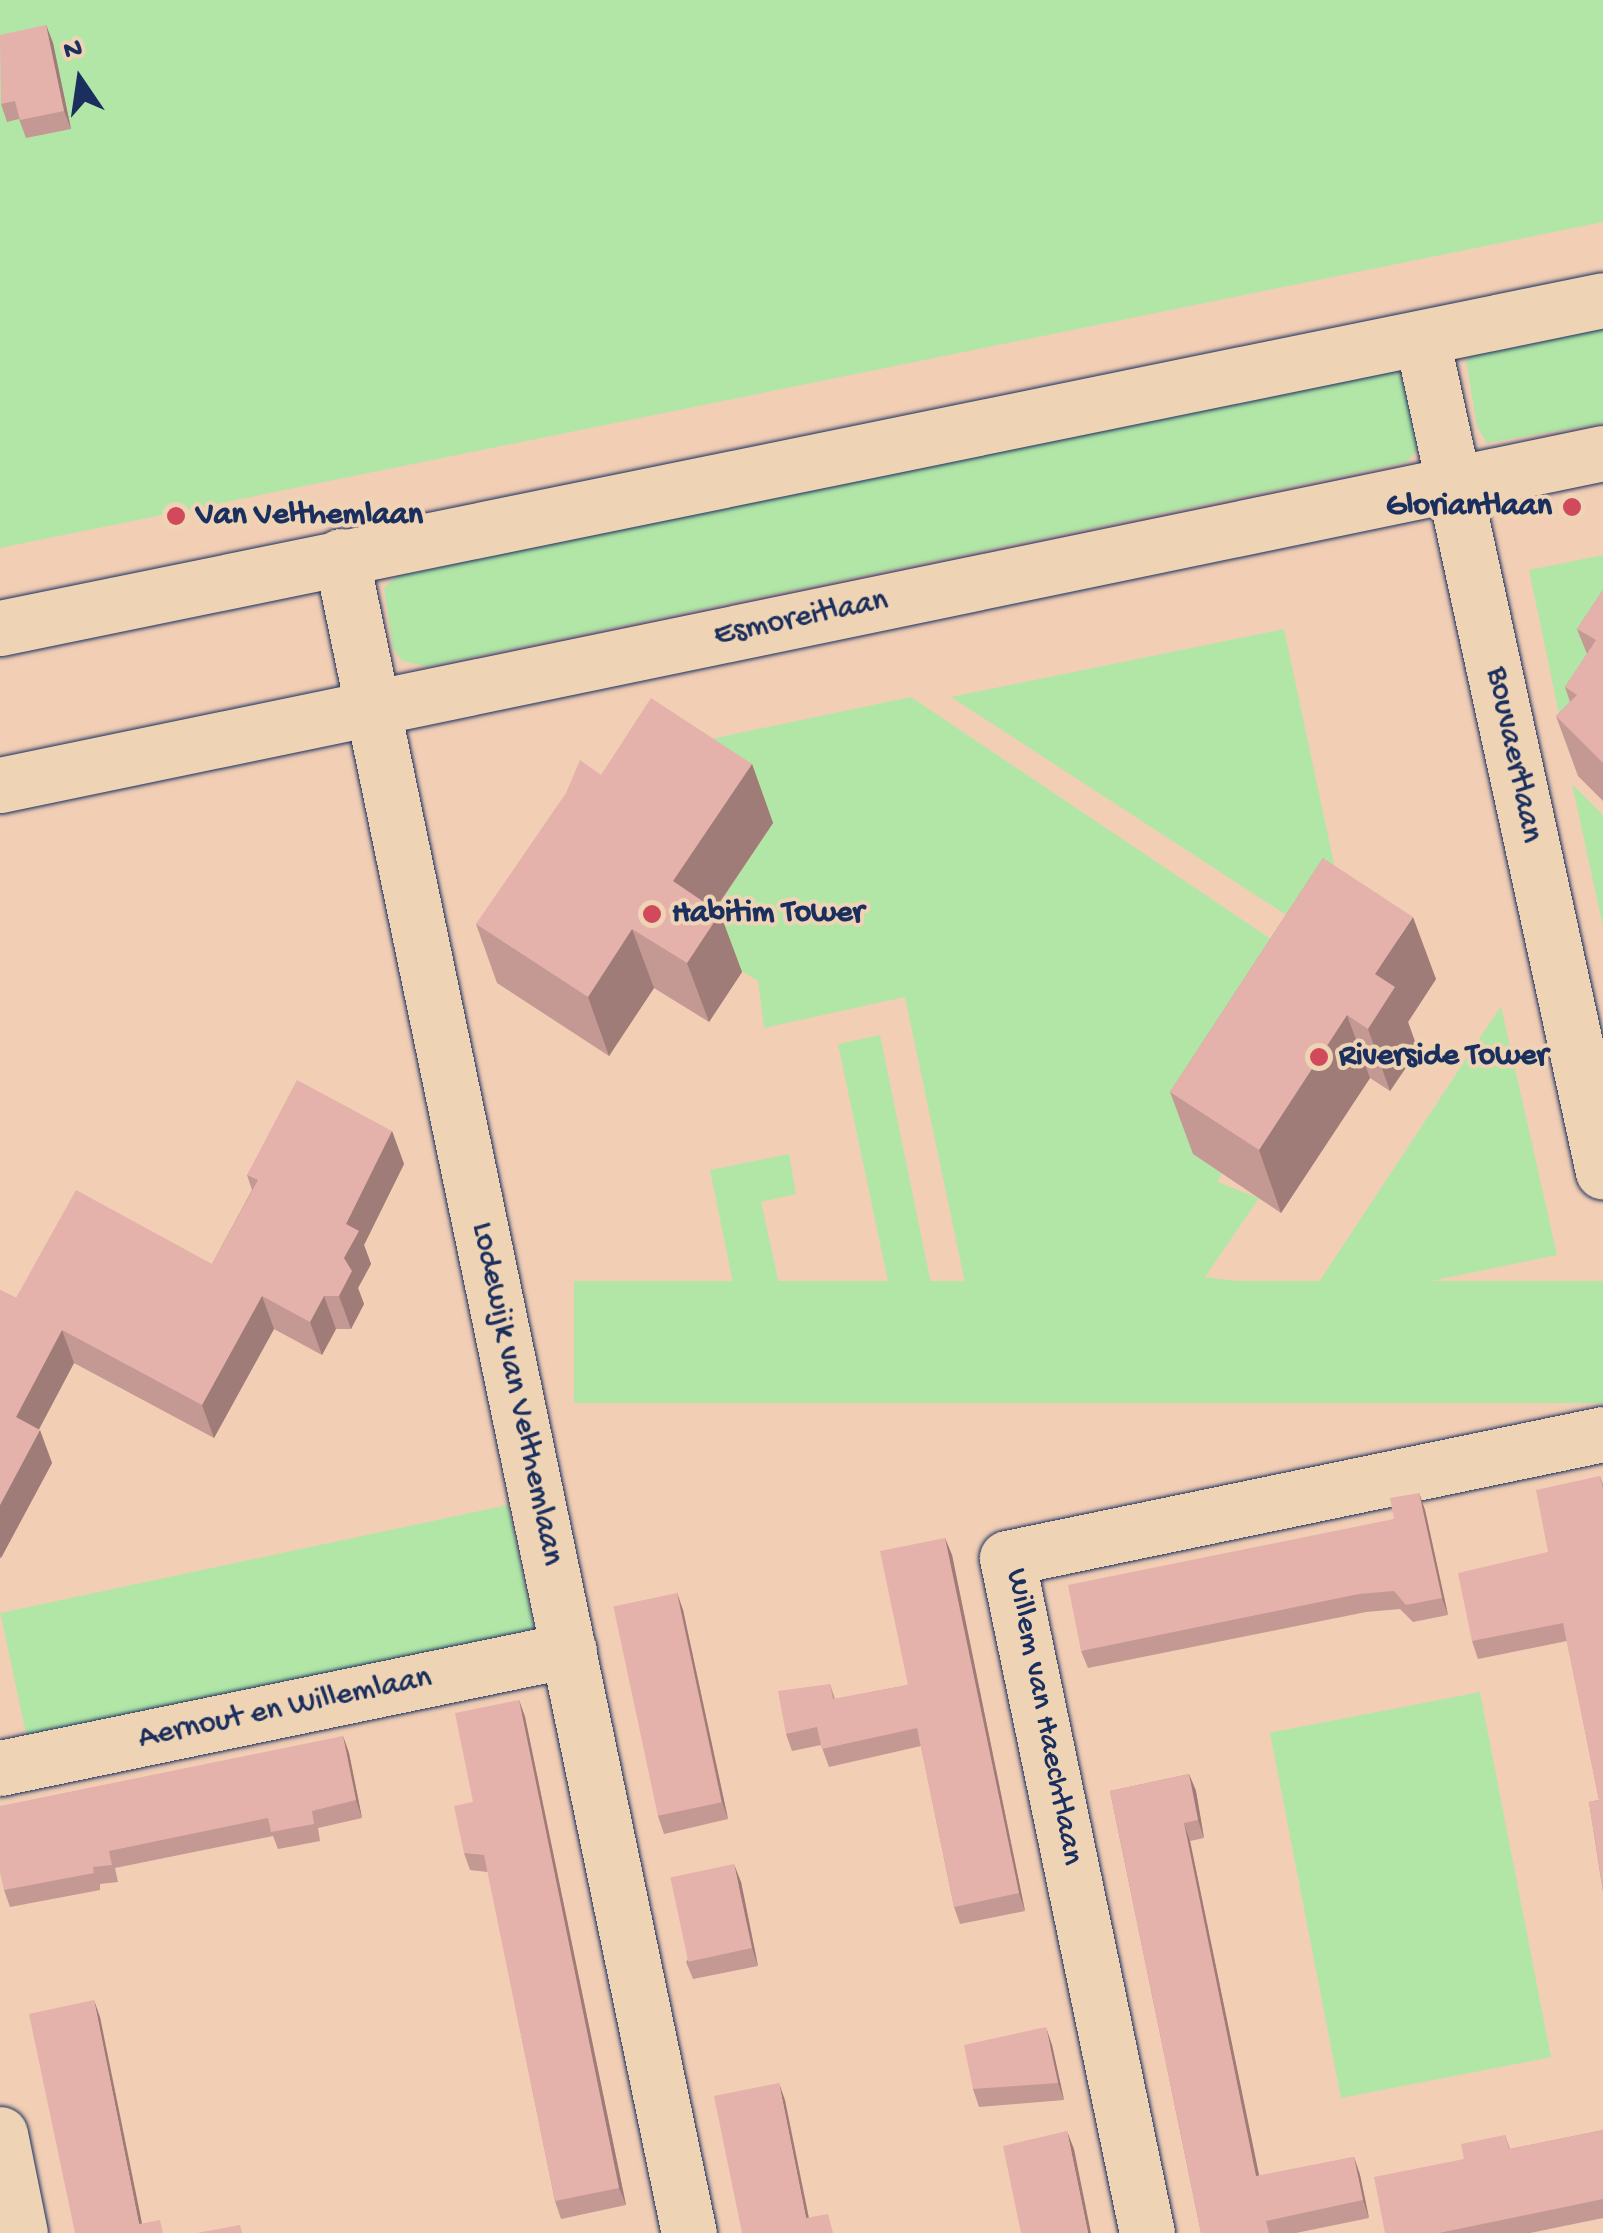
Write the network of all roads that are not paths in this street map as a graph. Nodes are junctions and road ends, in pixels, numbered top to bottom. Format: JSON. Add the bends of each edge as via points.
{"nodes":[{"id":1,"x":1603,"y":300,"type":"edge"},
{"id":2,"x":1422,"y":339,"type":"junction"},
{"id":3,"x":1603,"y":454,"type":"edge"},
{"id":4,"x":1455,"y":484,"type":"junction"},
{"id":5,"x":341,"y":556,"type":"junction"},
{"id":6,"x":0,"y":628,"type":"edge"},
{"id":7,"x":373,"y":708,"type":"junction"},
{"id":8,"x":0,"y":785,"type":"edge"},
{"id":9,"x":1603,"y":1172,"type":"edge"},
{"id":10,"x":1603,"y":1434,"type":"edge"},
{"id":11,"x":570,"y":1650,"type":"junction"},
{"id":12,"x":0,"y":1768,"type":"edge"},
{"id":13,"x":0,"y":2134,"type":"edge"},
{"id":14,"x":20,"y":2233,"type":"edge"},
{"id":15,"x":689,"y":2233,"type":"edge"},
{"id":16,"x":1147,"y":2233,"type":"edge"}],
"edges":[{"from":1,"to":2,"type":"street"},
{"from":2,"to":4,"type":"street","name":"Bouvaertlaan"},
{"from":2,"to":5,"type":"street"},
{"from":3,"to":4,"type":"street","name":"Esmoreitlaan"},
{"from":4,"to":7,"type":"street","name":"Esmoreitlaan"},
{"from":4,"to":9,"type":"street","name":"Bouvaertlaan"},
{"from":5,"to":6,"type":"street"},
{"from":5,"to":7,"type":"street","name":"Lodewijk van Velthemlaan"},
{"from":7,"to":8,"type":"street","name":"Esmoreitlaan"},
{"from":7,"to":11,"type":"street","name":"Lodewijk van Velthemlaan"},
{"from":10,"to":16,"type":"street","name":"Willem van Haechtlaan","via":[[1007,1558]]},
{"from":11,"to":12,"type":"street","name":"Aernout en Willemlaan"},
{"from":11,"to":15,"type":"street","name":"Lodewijk van Velthemlaan"},
{"from":13,"to":14,"type":"street"}]}
